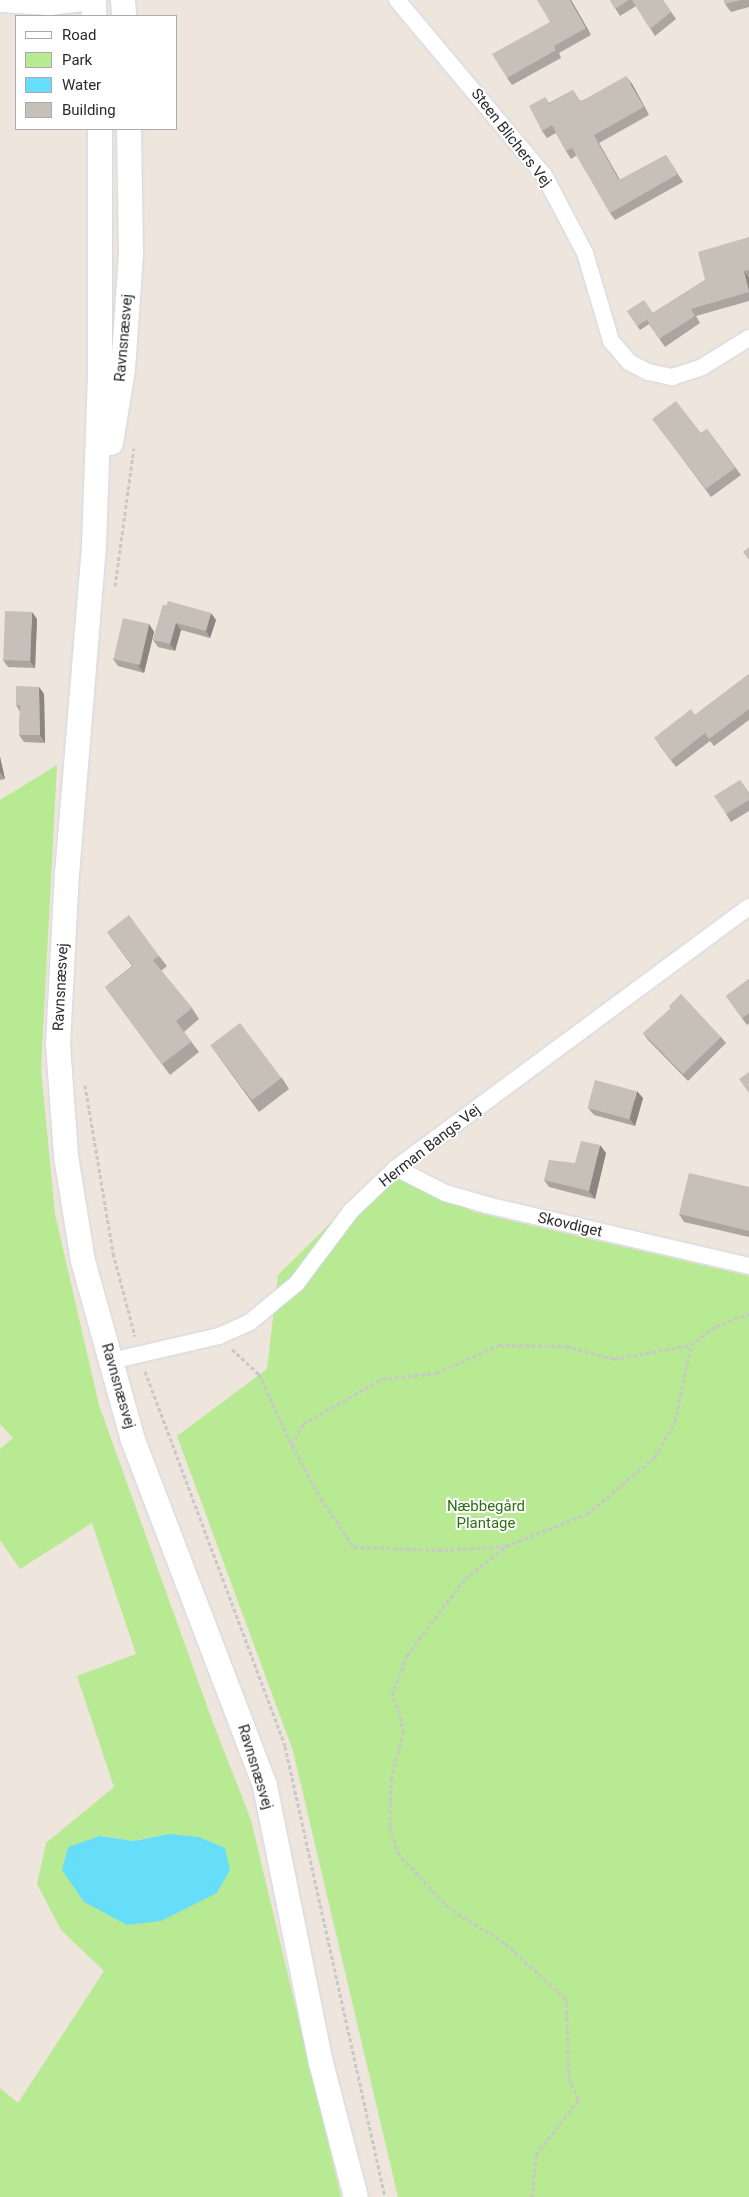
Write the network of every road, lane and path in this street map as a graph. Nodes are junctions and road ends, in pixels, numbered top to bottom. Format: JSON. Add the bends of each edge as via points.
{"nodes":[{"id":1,"x":80,"y":0,"type":"edge"},
{"id":2,"x":94,"y":0,"type":"edge"},
{"id":3,"x":124,"y":0,"type":"edge"},
{"id":4,"x":397,"y":0,"type":"edge"},
{"id":5,"x":0,"y":1,"type":"edge"},
{"id":6,"x":94,"y":15,"type":"edge"},
{"id":7,"x":124,"y":15,"type":"edge"},
{"id":8,"x":100,"y":130,"type":"edge"},
{"id":9,"x":129,"y":130,"type":"edge"},
{"id":10,"x":749,"y":338,"type":"edge"},
{"id":11,"x":134,"y":443,"type":"dead end"},
{"id":12,"x":94,"y":546,"type":"junction"},
{"id":13,"x":114,"y":592,"type":"dead end"},
{"id":14,"x":749,"y":907,"type":"edge"},
{"id":15,"x":84,"y":1080,"type":"dead end"},
{"id":16,"x":396,"y":1168,"type":"junction"},
{"id":17,"x":749,"y":1266,"type":"edge"},
{"id":18,"x":749,"y":1314,"type":"edge"},
{"id":19,"x":219,"y":1336,"type":"junction"},
{"id":20,"x":136,"y":1342,"type":"dead end"},
{"id":21,"x":691,"y":1345,"type":"junction"},
{"id":22,"x":111,"y":1361,"type":"junction"},
{"id":23,"x":292,"y":1445,"type":"junction"},
{"id":24,"x":506,"y":1546,"type":"junction"},
{"id":25,"x":356,"y":2197,"type":"edge"},
{"id":26,"x":532,"y":2197,"type":"edge"}],
"edges":[{"from":1,"to":5,"type":"street","via":[[49,4]]},
{"from":2,"to":6,"type":"main road"},
{"from":3,"to":7,"type":"main road"},
{"from":4,"to":10,"type":"street","name":"Steen Blichers Vej","via":[[544,175],[585,253],[611,341],[629,362],[648,372],[672,377],[702,367]]},
{"from":8,"to":12,"type":"main road","name":"Ravnsnæsvej","via":[[100,374]]},
{"from":9,"to":12,"type":"main road","name":"Ravnsnæsvej","via":[[131,254],[123,369]]},
{"from":11,"to":13,"type":"path"},
{"from":12,"to":22,"type":"main road","name":"Ravnsnæsvej","via":[[67,872],[58,1044],[66,1156],[83,1261]]},
{"from":14,"to":16,"type":"street","name":"Herman Bangs Vej"},
{"from":15,"to":20,"type":"path","via":[[113,1253]]},
{"from":16,"to":17,"type":"street","name":"Skovdiget","via":[[444,1192],[486,1205]]},
{"from":16,"to":19,"type":"street","name":"Herman Bangs Vej","via":[[351,1211],[296,1283],[276,1303],[250,1322]]},
{"from":18,"to":21,"type":"path","via":[[716,1326]]},
{"from":19,"to":22,"type":"street","name":"Herman Bangs Vej"},
{"from":19,"to":23,"type":"path","via":[[259,1374]]},
{"from":21,"to":23,"type":"path","via":[[614,1359],[566,1346],[499,1345],[437,1372],[382,1379],[303,1424]]},
{"from":21,"to":24,"type":"path","via":[[675,1421],[655,1456],[587,1514]]},
{"from":22,"to":25,"type":"main road","name":"Ravnsnæsvej","via":[[133,1440],[265,1786],[320,2063]]},
{"from":23,"to":24,"type":"path","via":[[321,1499],[354,1547],[444,1550]]},
{"from":24,"to":26,"type":"path","via":[[465,1579],[407,1655],[392,1695],[400,1714],[403,1734],[391,1779],[390,1826],[400,1855],[421,1881],[449,1908],[505,1942],[566,1999],[570,2079],[579,2099],[536,2155]]}]}
